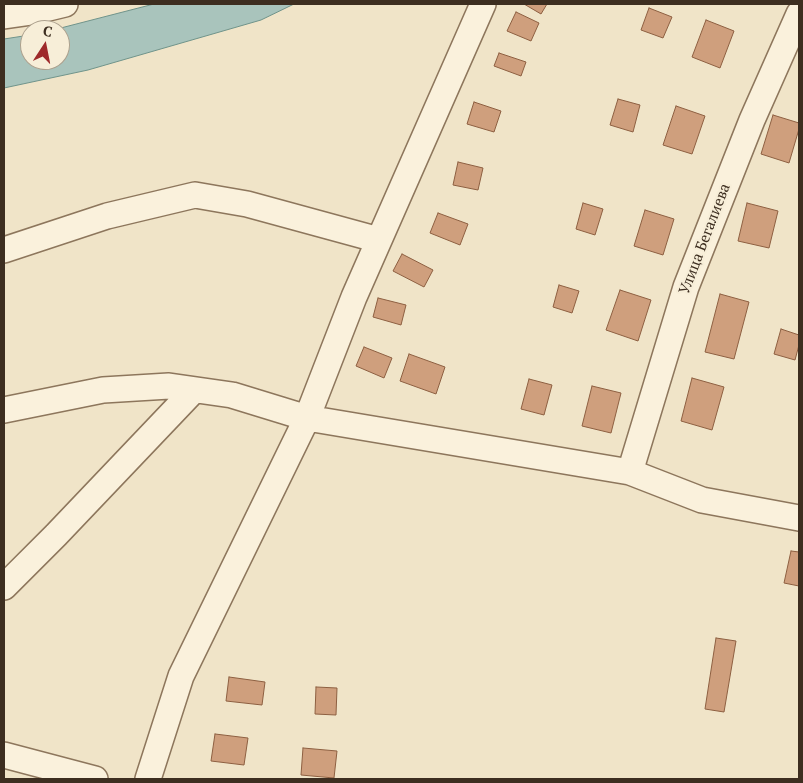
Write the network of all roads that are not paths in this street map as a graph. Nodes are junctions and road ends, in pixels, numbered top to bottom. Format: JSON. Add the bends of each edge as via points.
{"nodes":[{"id":1,"x":64,"y":4,"type":"edge"},
{"id":2,"x":483,"y":4,"type":"edge"},
{"id":3,"x":799,"y":14,"type":"edge"},
{"id":4,"x":4,"y":16,"type":"edge"},
{"id":5,"x":379,"y":240,"type":"junction"},
{"id":6,"x":4,"y":250,"type":"edge"},
{"id":7,"x":194,"y":390,"type":"junction"},
{"id":8,"x":4,"y":410,"type":"edge"},
{"id":9,"x":307,"y":418,"type":"junction"},
{"id":10,"x":630,"y":472,"type":"junction"},
{"id":11,"x":799,"y":518,"type":"edge"},
{"id":12,"x":4,"y":587,"type":"edge"},
{"id":13,"x":4,"y":755,"type":"edge"},
{"id":14,"x":95,"y":779,"type":"edge"},
{"id":15,"x":148,"y":779,"type":"edge"}],
"edges":[{"from":1,"to":4,"type":"street"},
{"from":2,"to":5,"type":"street"},
{"from":3,"to":10,"type":"street","name":"Улица Бегалиева","via":[[752,120],[686,287]]},
{"from":5,"to":6,"type":"street","via":[[248,204],[194,195],[108,216]]},
{"from":5,"to":9,"type":"street"},
{"from":7,"to":8,"type":"street","via":[[169,386],[102,390]]},
{"from":7,"to":9,"type":"street","via":[[232,395]]},
{"from":7,"to":12,"type":"street"},
{"from":9,"to":10,"type":"street"},
{"from":9,"to":15,"type":"street","via":[[181,676]]},
{"from":10,"to":11,"type":"street","via":[[702,500]]},
{"from":13,"to":14,"type":"street"}]}
